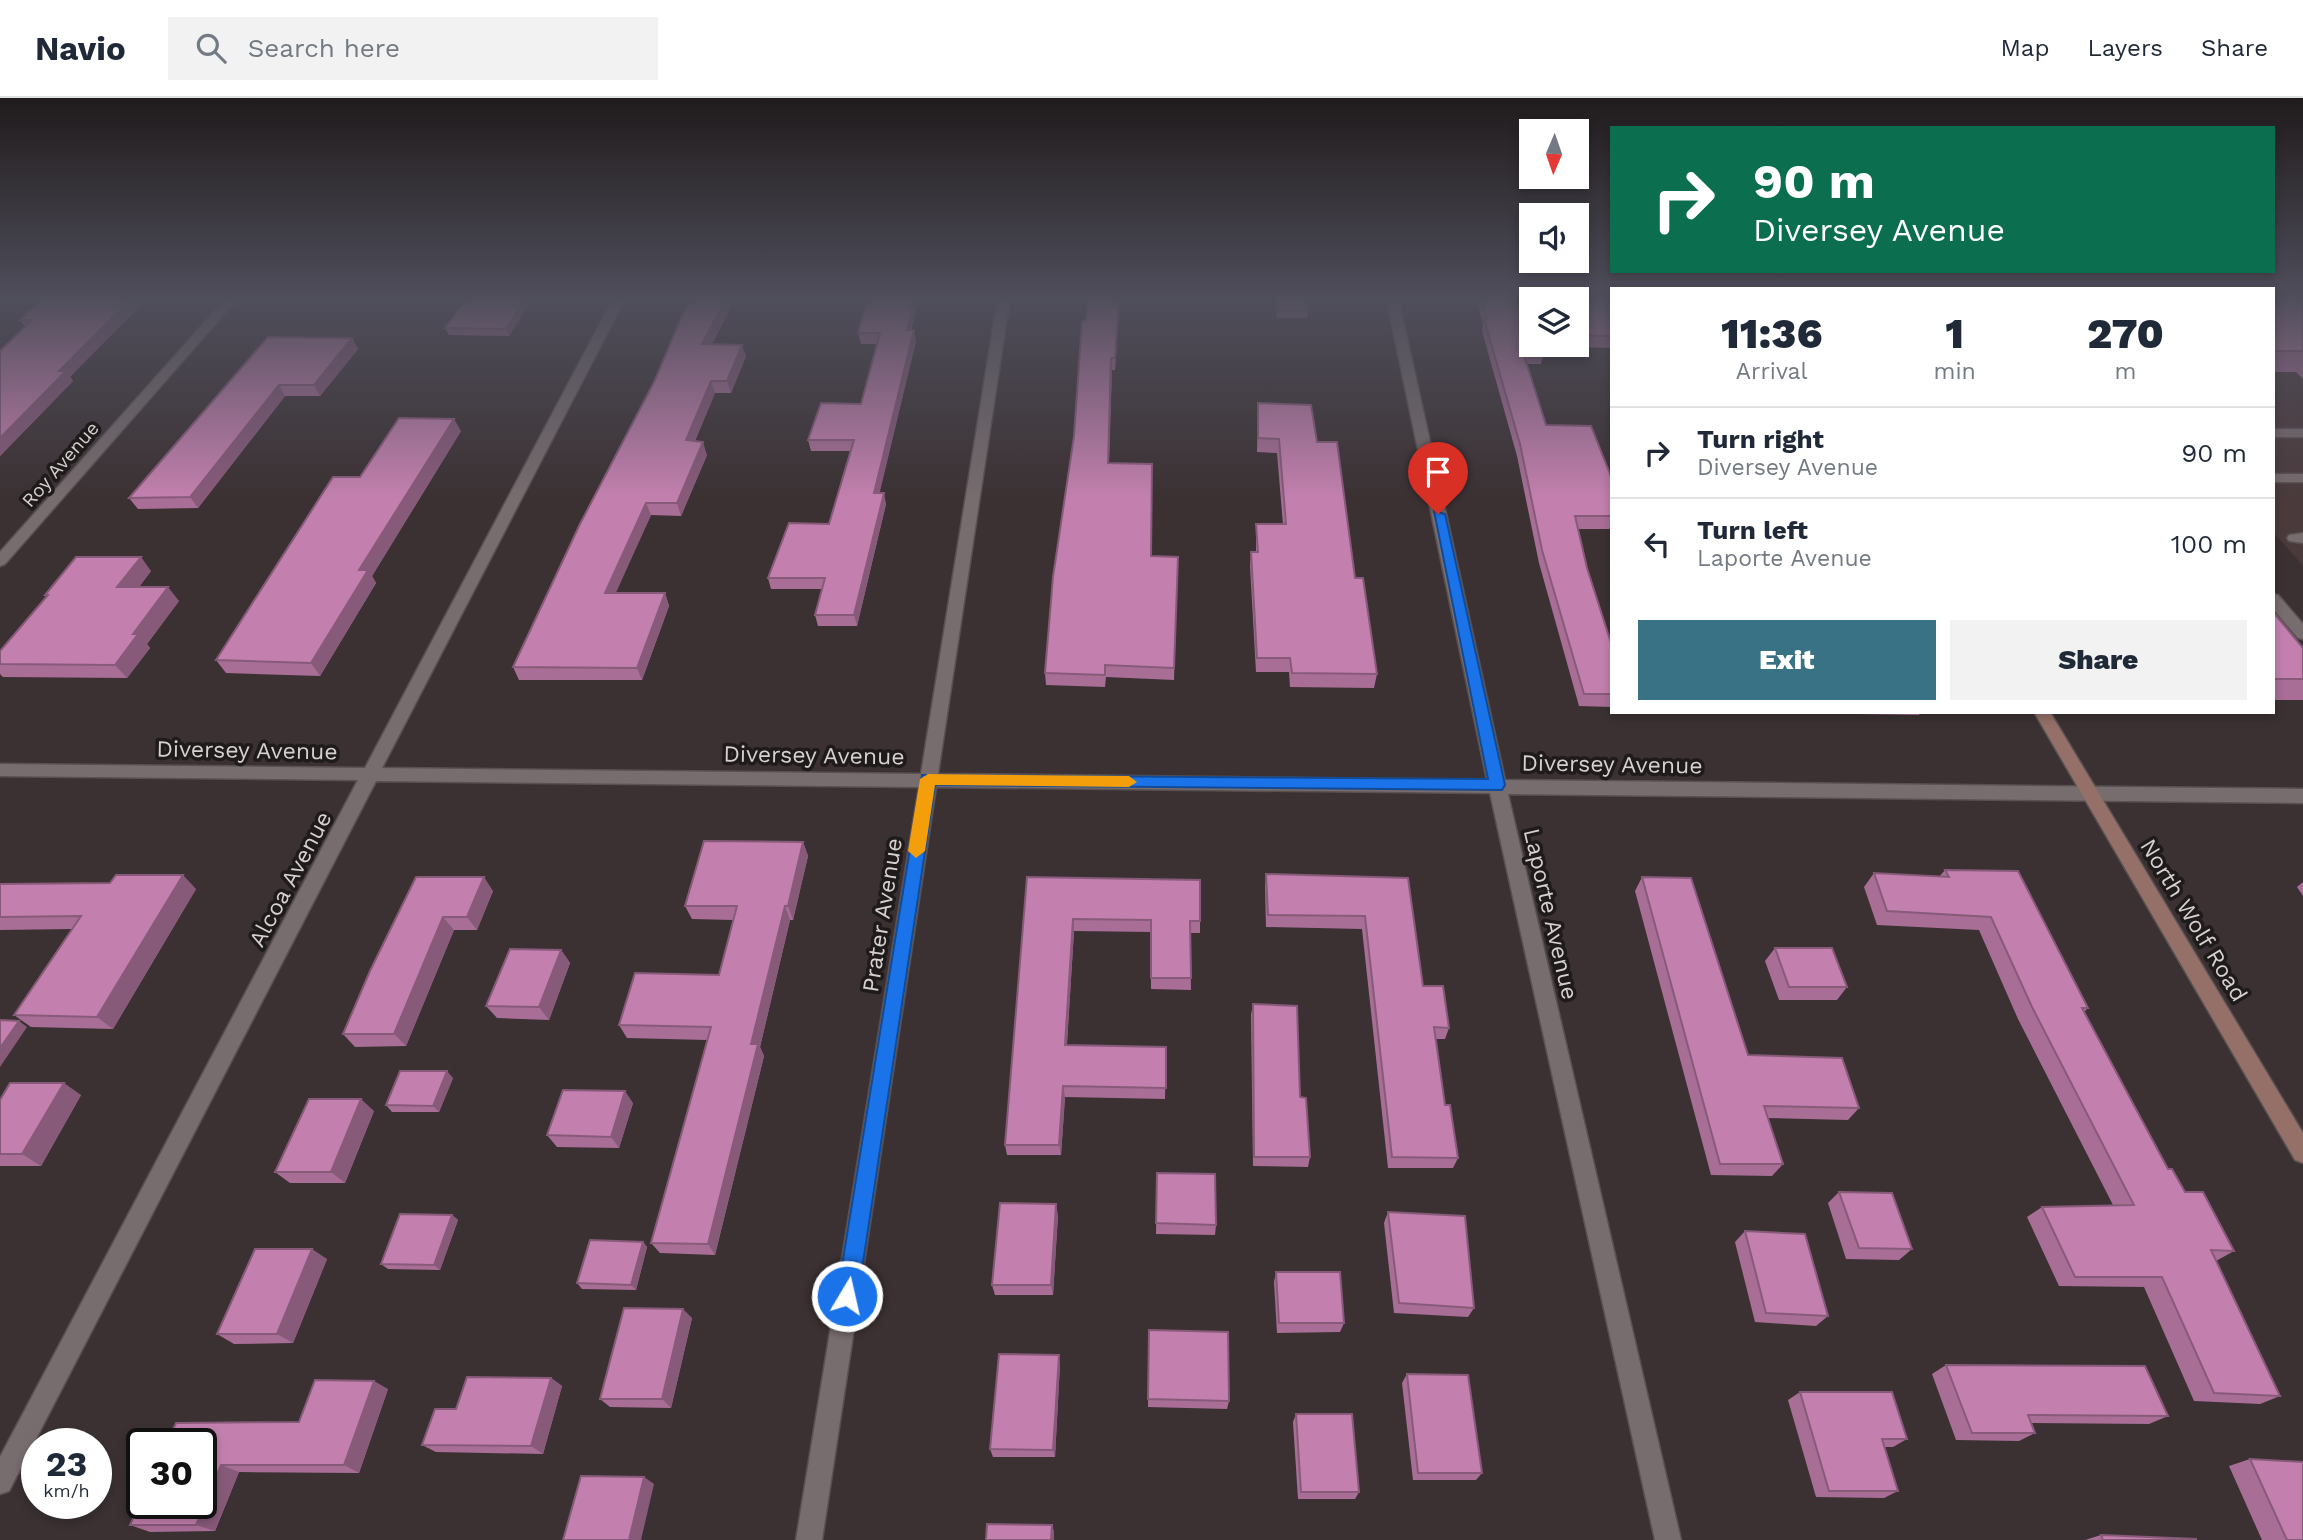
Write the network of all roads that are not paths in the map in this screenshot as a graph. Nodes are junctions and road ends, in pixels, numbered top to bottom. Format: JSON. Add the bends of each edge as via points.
{"nodes":[{"id":1,"x":174,"y":364,"type":"edge"},
{"id":2,"x":586,"y":364,"type":"edge"},
{"id":3,"x":993,"y":364,"type":"edge"},
{"id":4,"x":1406,"y":364,"type":"edge"},
{"id":5,"x":2275,"y":433,"type":"edge"},
{"id":6,"x":2303,"y":433,"type":"edge"},
{"id":7,"x":2275,"y":478,"type":"edge"},
{"id":8,"x":2303,"y":478,"type":"edge"},
{"id":9,"x":0,"y":561,"type":"edge"},
{"id":10,"x":2275,"y":601,"type":"edge"},
{"id":11,"x":2303,"y":634,"type":"edge"},
{"id":12,"x":2043,"y":714,"type":"edge"},
{"id":13,"x":0,"y":769,"type":"edge"},
{"id":14,"x":373,"y":774,"type":"junction"},
{"id":15,"x":928,"y":779,"type":"junction"},
{"id":16,"x":1497,"y":785,"type":"junction"},
{"id":17,"x":2090,"y":792,"type":"junction"},
{"id":18,"x":2303,"y":796,"type":"edge"},
{"id":19,"x":2303,"y":1153,"type":"edge"},
{"id":20,"x":0,"y":1482,"type":"edge"},
{"id":21,"x":809,"y":1540,"type":"edge"},
{"id":22,"x":1668,"y":1540,"type":"edge"}],
"edges":[{"from":1,"to":9,"type":"street","name":"Roy Avenue"},
{"from":2,"to":14,"type":"street","name":"Alcoa Avenue"},
{"from":3,"to":15,"type":"street","name":"Prater Avenue"},
{"from":4,"to":16,"type":"street","name":"Laporte Avenue"},
{"from":5,"to":6,"type":"street"},
{"from":7,"to":8,"type":"street"},
{"from":10,"to":11,"type":"street"},
{"from":12,"to":17,"type":"main road","name":"North Wolf Road"},
{"from":13,"to":14,"type":"street","name":"Diversey Avenue"},
{"from":14,"to":15,"type":"street","name":"Diversey Avenue"},
{"from":14,"to":20,"type":"street","name":"Alcoa Avenue"},
{"from":15,"to":16,"type":"street","name":"Diversey Avenue"},
{"from":15,"to":21,"type":"street","name":"Prater Avenue"},
{"from":16,"to":17,"type":"street","name":"Diversey Avenue"},
{"from":16,"to":22,"type":"street","name":"Laporte Avenue"},
{"from":17,"to":18,"type":"street","name":"Diversey Avenue"},
{"from":17,"to":19,"type":"main road","name":"North Wolf Road"}]}
